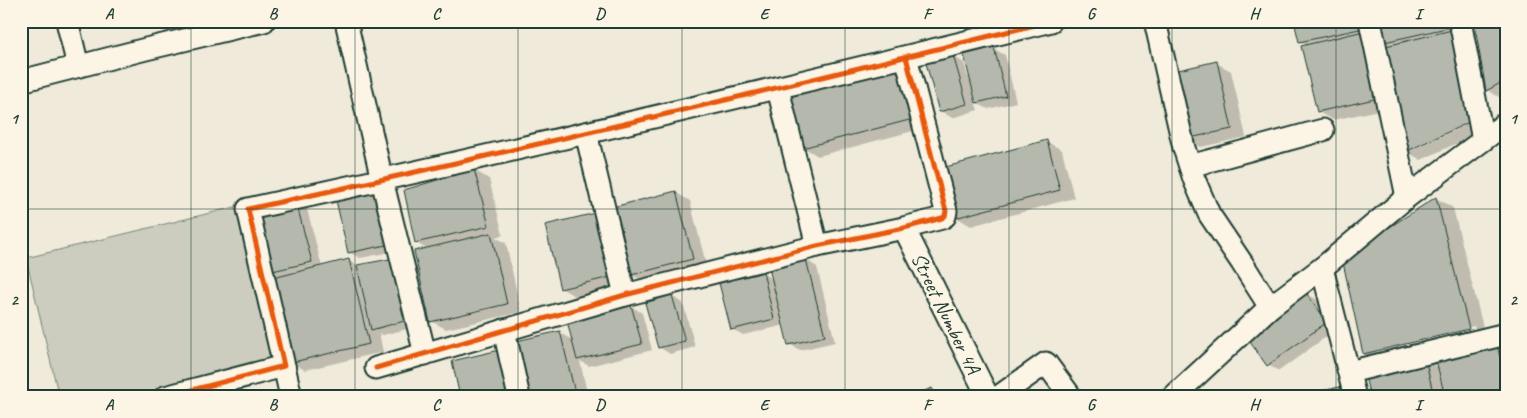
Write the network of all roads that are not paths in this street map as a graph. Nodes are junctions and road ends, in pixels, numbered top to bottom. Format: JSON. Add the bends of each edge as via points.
{"nodes":[{"id":1,"x":67,"y":21,"type":"edge"},
{"id":2,"x":264,"y":21,"type":"edge"},
{"id":3,"x":346,"y":21,"type":"edge"},
{"id":4,"x":1051,"y":21,"type":"edge"},
{"id":5,"x":1155,"y":21,"type":"edge"},
{"id":6,"x":1370,"y":21,"type":"edge"},
{"id":7,"x":1460,"y":21,"type":"edge"},
{"id":8,"x":906,"y":57,"type":"junction"},
{"id":9,"x":78,"y":66,"type":"junction"},
{"id":10,"x":21,"y":81,"type":"edge"},
{"id":11,"x":778,"y":89,"type":"junction"},
{"id":12,"x":1506,"y":123,"type":"edge"},
{"id":13,"x":1323,"y":130,"type":"dead end"},
{"id":14,"x":586,"y":133,"type":"junction"},
{"id":15,"x":1482,"y":140,"type":"junction"},
{"id":16,"x":1190,"y":166,"type":"junction"},
{"id":17,"x":382,"y":180,"type":"junction"},
{"id":18,"x":1407,"y":197,"type":"junction"},
{"id":19,"x":904,"y":228,"type":"junction"},
{"id":20,"x":817,"y":246,"type":"junction"},
{"id":21,"x":1322,"y":268,"type":"junction"},
{"id":22,"x":625,"y":295,"type":"junction"},
{"id":23,"x":1270,"y":307,"type":"junction"},
{"id":24,"x":504,"y":330,"type":"junction"},
{"id":25,"x":1506,"y":334,"type":"edge"},
{"id":26,"x":425,"y":354,"type":"junction"},
{"id":27,"x":284,"y":366,"type":"junction"},
{"id":28,"x":376,"y":368,"type":"dead end"},
{"id":29,"x":1349,"y":372,"type":"junction"},
{"id":30,"x":1179,"y":395,"type":"edge"},
{"id":31,"x":165,"y":397,"type":"edge"},
{"id":32,"x":291,"y":397,"type":"edge"},
{"id":33,"x":519,"y":397,"type":"edge"},
{"id":34,"x":988,"y":397,"type":"edge"},
{"id":35,"x":998,"y":397,"type":"edge"},
{"id":36,"x":1071,"y":397,"type":"edge"},
{"id":37,"x":1355,"y":397,"type":"edge"}],
"edges":[{"from":1,"to":9,"type":"street"},
{"from":2,"to":9,"type":"street"},
{"from":3,"to":17,"type":"street"},
{"from":4,"to":8,"type":"street"},
{"from":5,"to":16,"type":"street"},
{"from":6,"to":18,"type":"street"},
{"from":7,"to":15,"type":"street"},
{"from":8,"to":11,"type":"street"},
{"from":8,"to":19,"type":"street","via":[[946,214],[942,218]]},
{"from":9,"to":10,"type":"street"},
{"from":11,"to":14,"type":"street"},
{"from":11,"to":20,"type":"street"},
{"from":12,"to":15,"type":"street"},
{"from":13,"to":16,"type":"street"},
{"from":14,"to":17,"type":"street"},
{"from":14,"to":22,"type":"street"},
{"from":15,"to":18,"type":"street"},
{"from":16,"to":23,"type":"street","via":[[1209,214]]},
{"from":17,"to":26,"type":"street"},
{"from":17,"to":27,"type":"street","via":[[248,209]]},
{"from":18,"to":21,"type":"street"},
{"from":19,"to":20,"type":"street"},
{"from":19,"to":34,"type":"street","name":"Street Number 4A"},
{"from":20,"to":22,"type":"street"},
{"from":21,"to":23,"type":"street"},
{"from":21,"to":29,"type":"street"},
{"from":22,"to":24,"type":"street"},
{"from":23,"to":30,"type":"street"},
{"from":24,"to":26,"type":"street"},
{"from":24,"to":33,"type":"street"},
{"from":25,"to":29,"type":"street"},
{"from":26,"to":28,"type":"street"},
{"from":27,"to":31,"type":"street"},
{"from":27,"to":32,"type":"street"},
{"from":29,"to":37,"type":"street"},
{"from":35,"to":36,"type":"street","via":[[1046,363]]}]}
